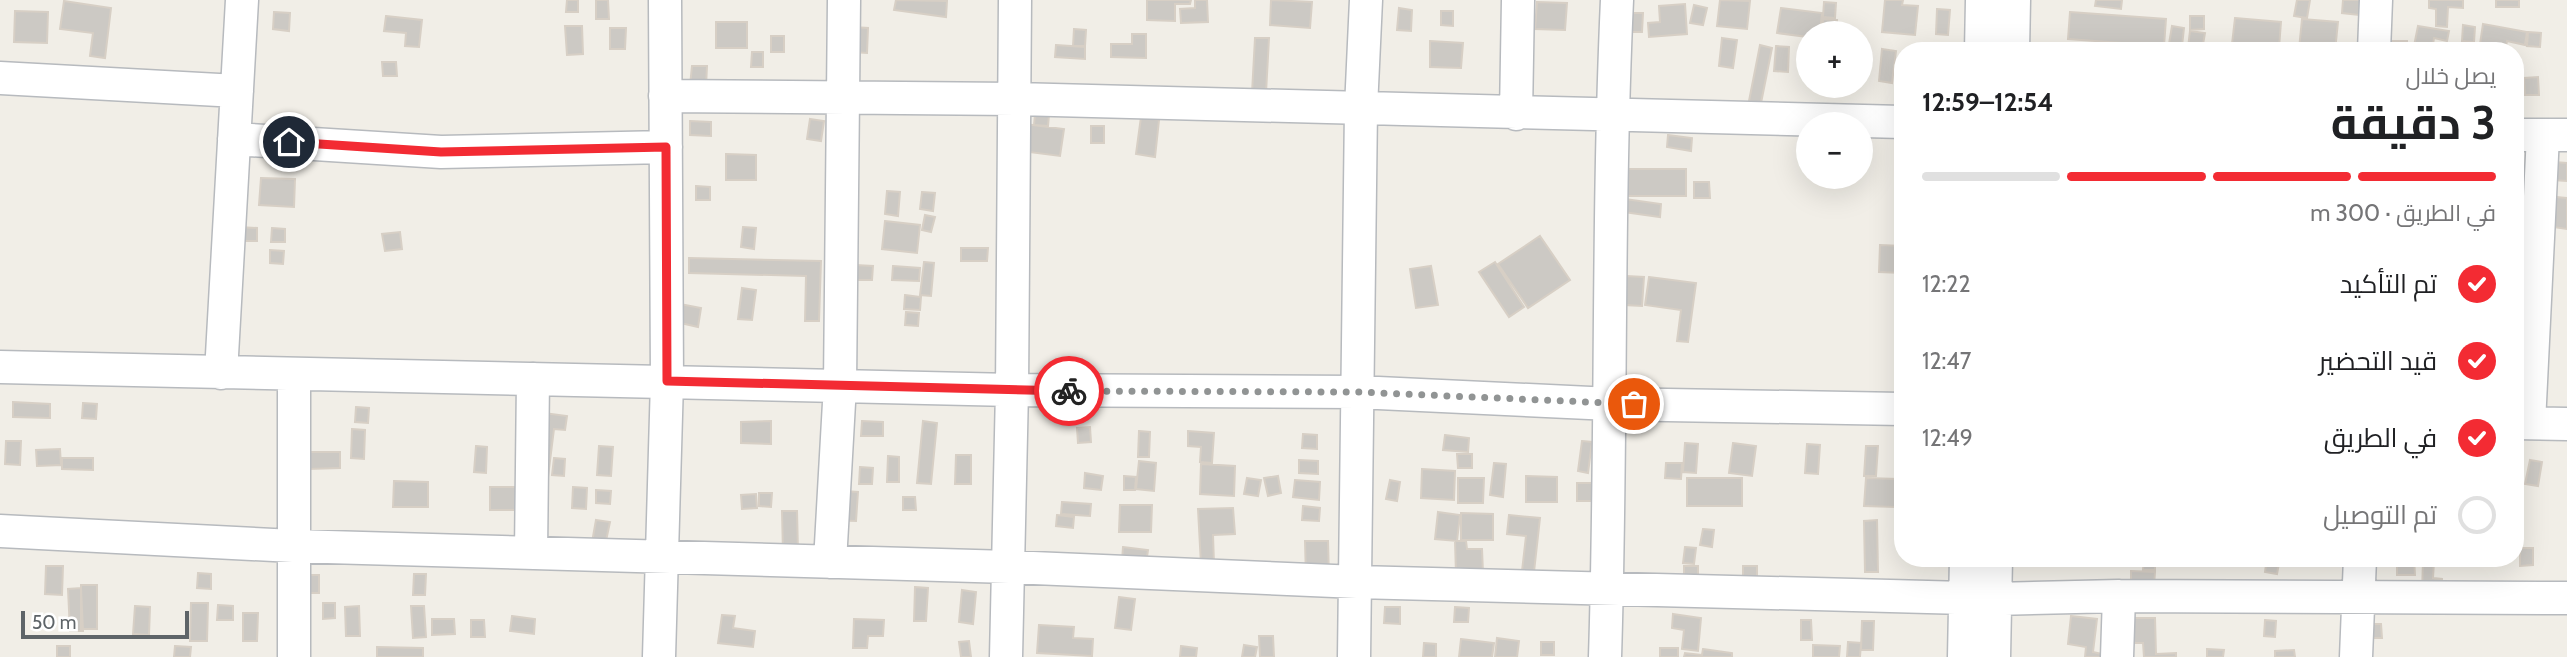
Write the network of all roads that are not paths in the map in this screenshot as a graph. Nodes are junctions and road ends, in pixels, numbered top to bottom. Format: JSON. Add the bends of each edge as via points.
{"nodes":[{"id":1,"x":242,"y":0,"type":"edge"},
{"id":2,"x":665,"y":0,"type":"edge"},
{"id":3,"x":844,"y":0,"type":"edge"},
{"id":4,"x":1015,"y":0,"type":"edge"},
{"id":5,"x":1366,"y":0,"type":"edge"},
{"id":6,"x":1518,"y":0,"type":"edge"},
{"id":7,"x":1617,"y":0,"type":"edge"},
{"id":8,"x":1982,"y":0,"type":"edge"},
{"id":9,"x":2014,"y":0,"type":"edge"},
{"id":10,"x":2376,"y":0,"type":"edge"},
{"id":11,"x":1981,"y":42,"type":"edge"},
{"id":12,"x":2012,"y":42,"type":"edge"},
{"id":13,"x":2374,"y":42,"type":"edge"},
{"id":14,"x":0,"y":78,"type":"edge"},
{"id":15,"x":237,"y":91,"type":"junction"},
{"id":16,"x":665,"y":96,"type":"junction"},
{"id":17,"x":842,"y":97,"type":"junction"},
{"id":18,"x":1015,"y":99,"type":"junction"},
{"id":19,"x":1361,"y":108,"type":"junction"},
{"id":20,"x":1516,"y":114,"type":"junction"},
{"id":21,"x":1612,"y":115,"type":"junction"},
{"id":22,"x":1894,"y":122,"type":"edge"},
{"id":23,"x":2541,"y":135,"type":"edge"},
{"id":24,"x":234,"y":139,"type":"junction"},
{"id":25,"x":666,"y":147,"type":"junction"},
{"id":26,"x":0,"y":367,"type":"edge"},
{"id":27,"x":221,"y":373,"type":"junction"},
{"id":28,"x":293,"y":375,"type":"junction"},
{"id":29,"x":533,"y":379,"type":"junction"},
{"id":30,"x":667,"y":381,"type":"junction"},
{"id":31,"x":840,"y":385,"type":"junction"},
{"id":32,"x":1012,"y":390,"type":"junction"},
{"id":33,"x":1357,"y":392,"type":"junction"},
{"id":34,"x":2524,"y":393,"type":"edge"},
{"id":35,"x":1611,"y":404,"type":"junction"},
{"id":36,"x":1894,"y":409,"type":"edge"},
{"id":37,"x":2524,"y":423,"type":"edge"},
{"id":38,"x":2567,"y":424,"type":"edge"},
{"id":39,"x":0,"y":531,"type":"edge"},
{"id":40,"x":293,"y":546,"type":"junction"},
{"id":41,"x":531,"y":553,"type":"junction"},
{"id":42,"x":661,"y":557,"type":"junction"},
{"id":43,"x":830,"y":562,"type":"junction"},
{"id":44,"x":1009,"y":567,"type":"junction"},
{"id":45,"x":1969,"y":567,"type":"edge"},
{"id":46,"x":1992,"y":567,"type":"edge"},
{"id":47,"x":2360,"y":567,"type":"edge"},
{"id":48,"x":1357,"y":582,"type":"junction"},
{"id":49,"x":1608,"y":587,"type":"junction"},
{"id":50,"x":2119,"y":596,"type":"junction"},
{"id":51,"x":2358,"y":597,"type":"junction"},
{"id":52,"x":1980,"y":598,"type":"junction"},
{"id":53,"x":2567,"y":598,"type":"edge"},
{"id":54,"x":293,"y":657,"type":"edge"},
{"id":55,"x":659,"y":657,"type":"edge"},
{"id":56,"x":1006,"y":657,"type":"edge"},
{"id":57,"x":1354,"y":657,"type":"edge"},
{"id":58,"x":1605,"y":657,"type":"edge"},
{"id":59,"x":1964,"y":657,"type":"edge"},
{"id":60,"x":1994,"y":657,"type":"edge"},
{"id":61,"x":2117,"y":657,"type":"edge"},
{"id":62,"x":2356,"y":657,"type":"edge"}],
"edges":[{"from":1,"to":15,"type":"street"},
{"from":2,"to":16,"type":"street"},
{"from":3,"to":17,"type":"street"},
{"from":4,"to":18,"type":"street"},
{"from":5,"to":19,"type":"street"},
{"from":6,"to":20,"type":"street"},
{"from":7,"to":21,"type":"street"},
{"from":8,"to":11,"type":"street"},
{"from":9,"to":12,"type":"street"},
{"from":10,"to":13,"type":"street"},
{"from":14,"to":15,"type":"street"},
{"from":15,"to":24,"type":"street"},
{"from":16,"to":17,"type":"street"},
{"from":16,"to":25,"type":"street"},
{"from":17,"to":18,"type":"street"},
{"from":17,"to":31,"type":"street"},
{"from":18,"to":19,"type":"street"},
{"from":18,"to":32,"type":"street"},
{"from":19,"to":20,"type":"street"},
{"from":19,"to":33,"type":"street"},
{"from":20,"to":21,"type":"street"},
{"from":21,"to":22,"type":"street"},
{"from":21,"to":35,"type":"street"},
{"from":23,"to":34,"type":"street"},
{"from":24,"to":25,"type":"street","via":[[441,152]]},
{"from":24,"to":27,"type":"street"},
{"from":25,"to":30,"type":"street"},
{"from":26,"to":27,"type":"street"},
{"from":27,"to":28,"type":"street"},
{"from":28,"to":29,"type":"street"},
{"from":28,"to":40,"type":"street"},
{"from":29,"to":30,"type":"street"},
{"from":29,"to":41,"type":"street"},
{"from":30,"to":31,"type":"street"},
{"from":30,"to":42,"type":"street"},
{"from":31,"to":32,"type":"street"},
{"from":31,"to":43,"type":"street"},
{"from":32,"to":33,"type":"street"},
{"from":32,"to":44,"type":"street"},
{"from":33,"to":35,"type":"street"},
{"from":33,"to":48,"type":"street"},
{"from":35,"to":36,"type":"street"},
{"from":35,"to":49,"type":"street"},
{"from":37,"to":38,"type":"street"},
{"from":39,"to":40,"type":"street"},
{"from":40,"to":41,"type":"street"},
{"from":40,"to":54,"type":"street"},
{"from":41,"to":42,"type":"street"},
{"from":42,"to":43,"type":"street"},
{"from":42,"to":55,"type":"street"},
{"from":43,"to":44,"type":"street"},
{"from":44,"to":48,"type":"street"},
{"from":44,"to":56,"type":"street"},
{"from":45,"to":52,"type":"street"},
{"from":46,"to":52,"type":"street"},
{"from":47,"to":51,"type":"street"},
{"from":48,"to":49,"type":"street"},
{"from":48,"to":57,"type":"street"},
{"from":49,"to":52,"type":"street"},
{"from":49,"to":58,"type":"street"},
{"from":50,"to":51,"type":"street"},
{"from":50,"to":52,"type":"street"},
{"from":50,"to":61,"type":"street"},
{"from":51,"to":53,"type":"street"},
{"from":51,"to":62,"type":"street"},
{"from":52,"to":59,"type":"street"},
{"from":52,"to":60,"type":"street"}]}
